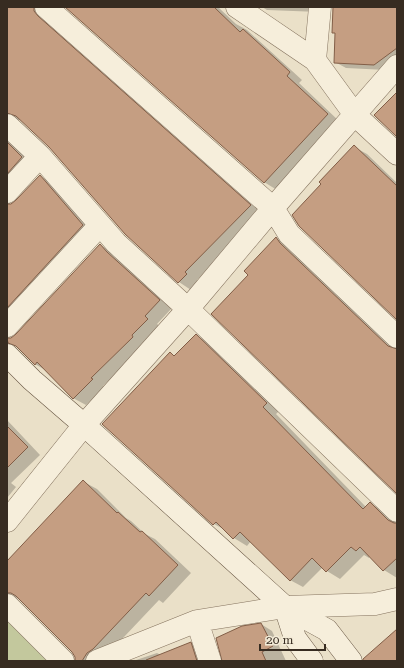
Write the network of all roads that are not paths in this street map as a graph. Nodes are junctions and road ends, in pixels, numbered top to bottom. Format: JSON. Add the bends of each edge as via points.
{"nodes":[{"id":1,"x":46,"y":7,"type":"edge"},
{"id":2,"x":237,"y":7,"type":"edge"},
{"id":3,"x":320,"y":7,"type":"edge"},
{"id":4,"x":315,"y":60,"type":"junction"},
{"id":5,"x":397,"y":66,"type":"edge"},
{"id":6,"x":355,"y":115,"type":"junction"},
{"id":7,"x":7,"y":125,"type":"edge"},
{"id":8,"x":397,"y":154,"type":"edge"},
{"id":9,"x":40,"y":156,"type":"junction"},
{"id":10,"x":7,"y":192,"type":"edge"},
{"id":11,"x":273,"y":208,"type":"junction"},
{"id":12,"x":100,"y":225,"type":"junction"},
{"id":13,"x":188,"y":309,"type":"junction"},
{"id":14,"x":7,"y":326,"type":"edge"},
{"id":15,"x":397,"y":337,"type":"edge"},
{"id":16,"x":7,"y":355,"type":"edge"},
{"id":17,"x":84,"y":425,"type":"junction"},
{"id":18,"x":397,"y":511,"type":"edge"},
{"id":19,"x":7,"y":521,"type":"edge"},
{"id":20,"x":397,"y":599,"type":"edge"},
{"id":21,"x":7,"y":605,"type":"edge"},
{"id":22,"x":285,"y":607,"type":"junction"},
{"id":23,"x":196,"y":622,"type":"junction"},
{"id":24,"x":63,"y":661,"type":"edge"},
{"id":25,"x":99,"y":661,"type":"edge"},
{"id":26,"x":210,"y":661,"type":"edge"},
{"id":27,"x":312,"y":661,"type":"edge"},
{"id":28,"x":351,"y":661,"type":"edge"}],
"edges":[{"from":1,"to":11,"type":"street"},
{"from":2,"to":4,"type":"street"},
{"from":3,"to":4,"type":"street"},
{"from":4,"to":6,"type":"street"},
{"from":5,"to":6,"type":"street"},
{"from":6,"to":8,"type":"street"},
{"from":6,"to":11,"type":"street"},
{"from":7,"to":9,"type":"street"},
{"from":9,"to":10,"type":"street"},
{"from":9,"to":12,"type":"street"},
{"from":11,"to":13,"type":"street"},
{"from":11,"to":15,"type":"street","via":[[289,234]]},
{"from":12,"to":13,"type":"street"},
{"from":12,"to":14,"type":"street"},
{"from":13,"to":17,"type":"street"},
{"from":13,"to":18,"type":"street"},
{"from":16,"to":17,"type":"street"},
{"from":17,"to":19,"type":"street"},
{"from":17,"to":22,"type":"street"},
{"from":20,"to":22,"type":"street","via":[[375,604]]},
{"from":21,"to":24,"type":"street"},
{"from":22,"to":23,"type":"street"},
{"from":22,"to":27,"type":"street","via":[[295,638]]},
{"from":22,"to":28,"type":"street","via":[[327,630]]},
{"from":23,"to":25,"type":"street"},
{"from":23,"to":26,"type":"street"}]}
